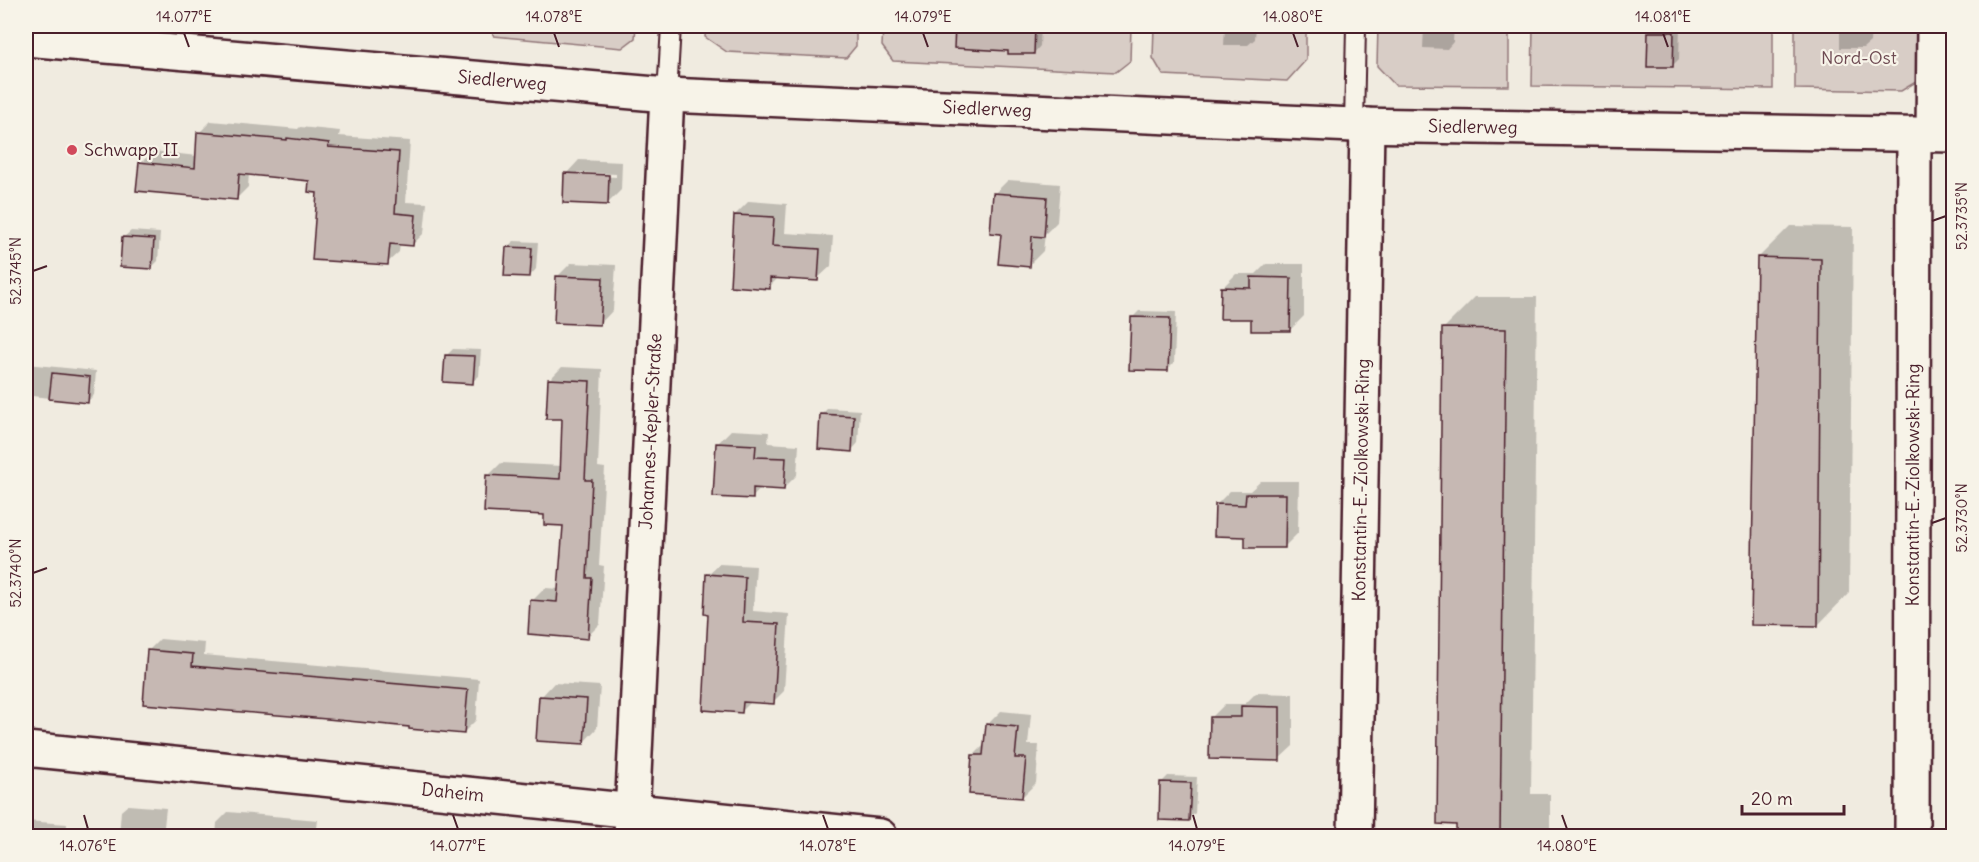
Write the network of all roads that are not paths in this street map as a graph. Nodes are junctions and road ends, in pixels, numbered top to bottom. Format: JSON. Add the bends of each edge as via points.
{"nodes":[{"id":1,"x":671,"y":26,"type":"edge"},
{"id":2,"x":1356,"y":26,"type":"edge"},
{"id":3,"x":1934,"y":26,"type":"edge"},
{"id":4,"x":26,"y":39,"type":"edge"},
{"id":5,"x":667,"y":95,"type":"junction"},
{"id":6,"x":1361,"y":125,"type":"junction"},
{"id":7,"x":1934,"y":134,"type":"edge"},
{"id":8,"x":26,"y":749,"type":"edge"},
{"id":9,"x":632,"y":824,"type":"edge"},
{"id":10,"x":880,"y":837,"type":"edge"},
{"id":11,"x":1355,"y":837,"type":"edge"},
{"id":12,"x":1912,"y":837,"type":"edge"}],
"edges":[{"from":1,"to":5,"type":"lane","name":"Johannes-Kepler-Straße"},
{"from":2,"to":6,"type":"lane"},
{"from":3,"to":7,"type":"street","name":"Konstantin-E.-Ziolkowski-Ring"},
{"from":4,"to":5,"type":"street","name":"Siedlerweg"},
{"from":5,"to":6,"type":"street","name":"Siedlerweg"},
{"from":5,"to":9,"type":"street","name":"Johannes-Kepler-Straße"},
{"from":6,"to":7,"type":"street","name":"Siedlerweg"},
{"from":6,"to":11,"type":"street","name":"Konstantin-E.-Ziolkowski-Ring"},
{"from":7,"to":12,"type":"street","name":"Konstantin-E.-Ziolkowski-Ring"},
{"from":8,"to":9,"type":"street","name":"Daheim"},
{"from":9,"to":10,"type":"street","name":"Daheim"}]}
